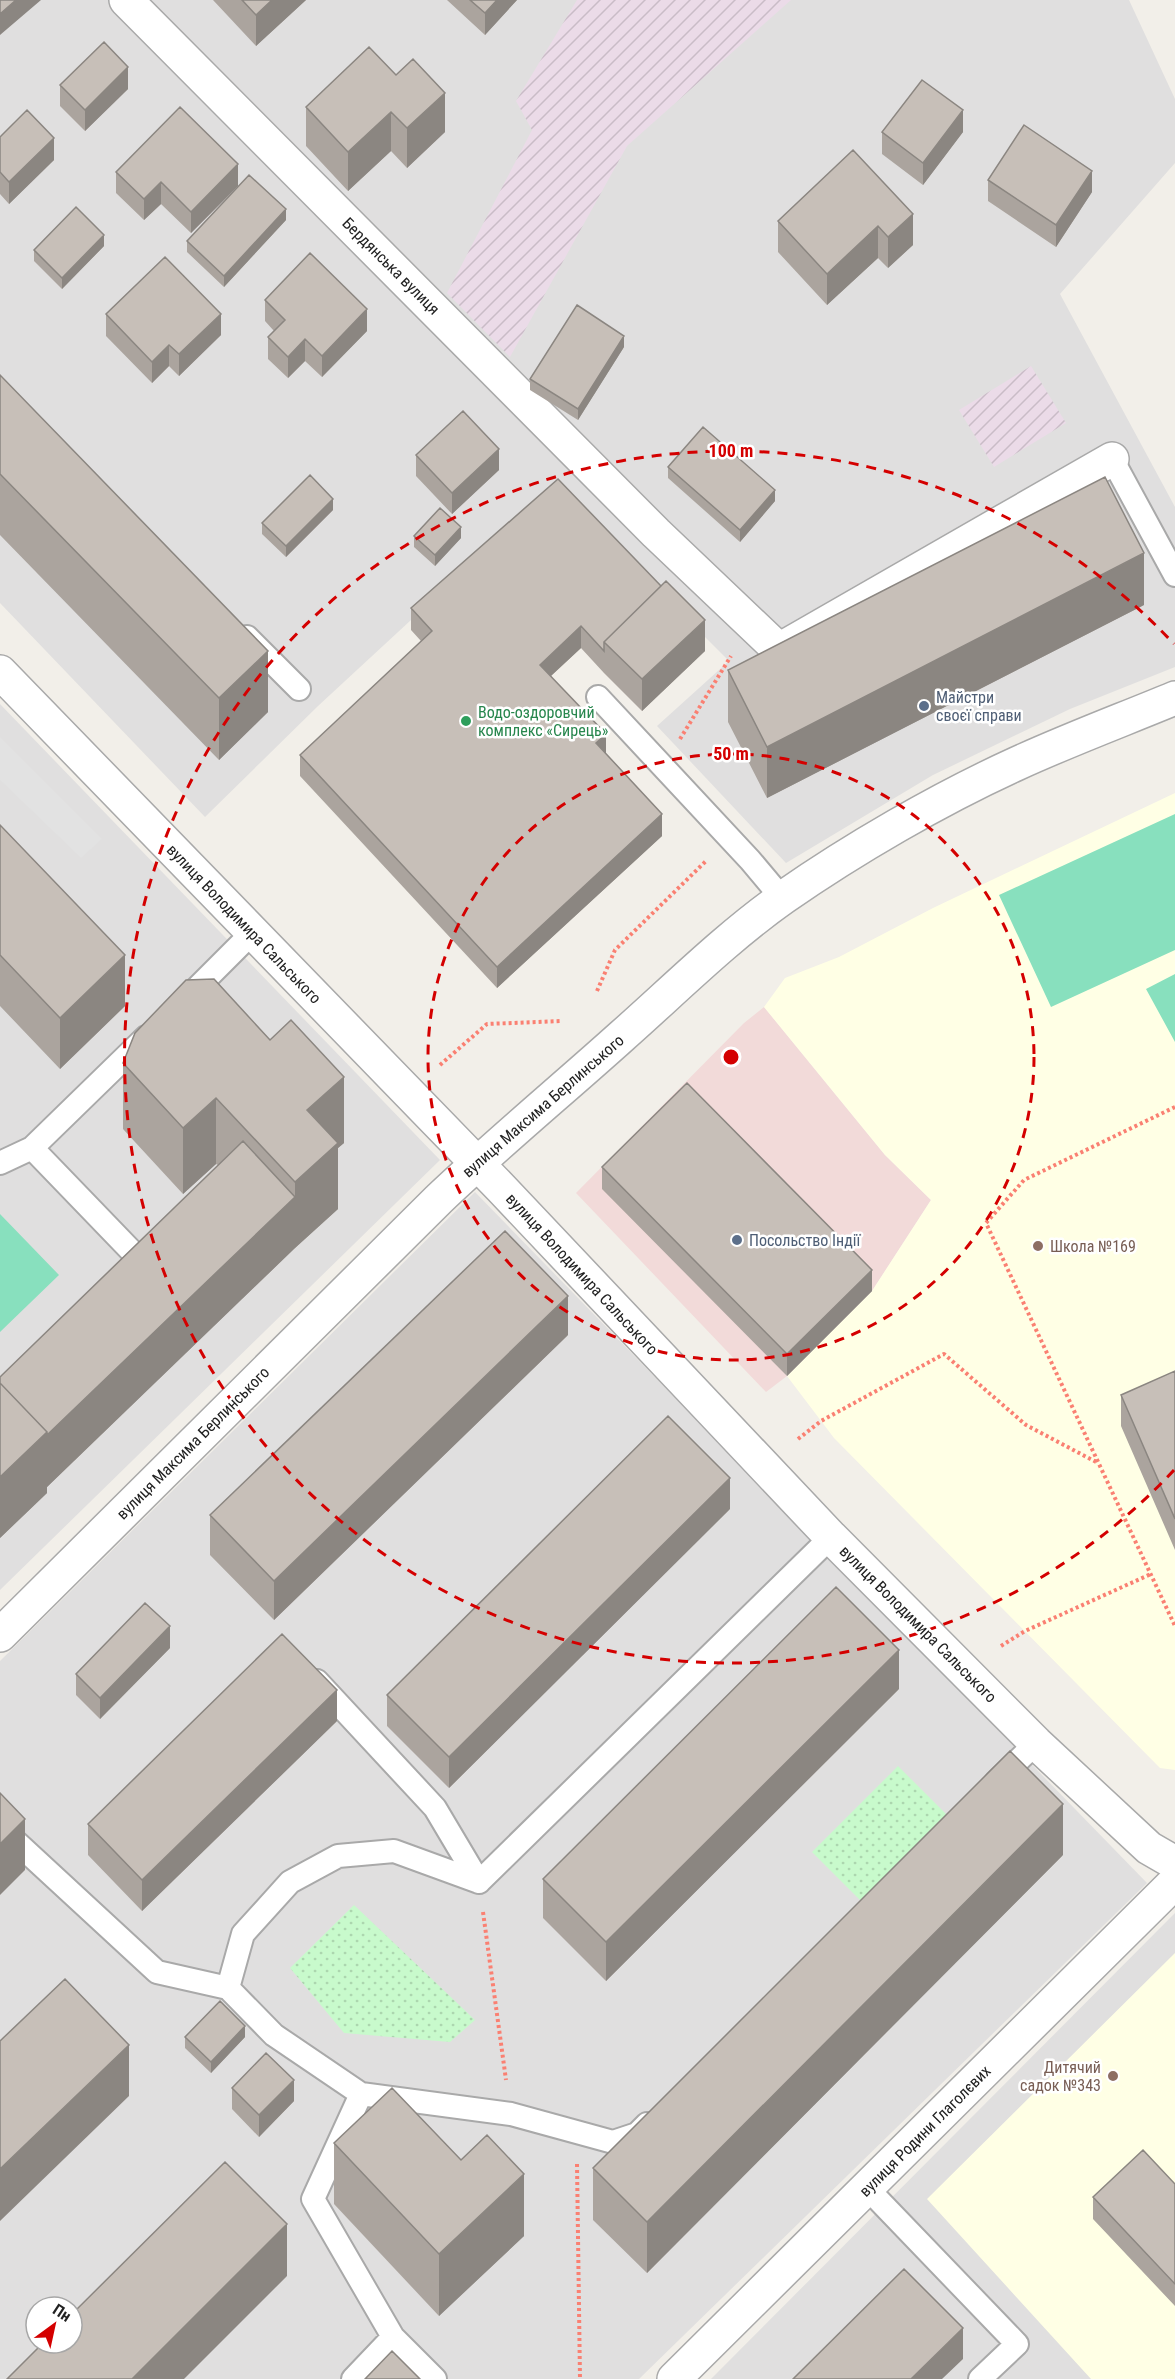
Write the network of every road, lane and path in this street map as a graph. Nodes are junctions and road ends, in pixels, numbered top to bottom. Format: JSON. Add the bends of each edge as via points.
{"nodes":[{"id":1,"x":126,"y":0,"type":"edge"},
{"id":2,"x":1112,"y":459,"type":"joint"},
{"id":3,"x":1175,"y":575,"type":"edge"},
{"id":4,"x":231,"y":622,"type":"edge"},
{"id":5,"x":751,"y":623,"type":"junction"},
{"id":6,"x":0,"y":672,"type":"edge"},
{"id":7,"x":299,"y":689,"type":"dead end"},
{"id":8,"x":598,"y":697,"type":"dead end"},
{"id":9,"x":1175,"y":698,"type":"edge"},
{"id":10,"x":662,"y":768,"type":"junction"},
{"id":11,"x":730,"y":839,"type":"junction"},
{"id":12,"x":782,"y":898,"type":"junction"},
{"id":13,"x":252,"y":933,"type":"junction"},
{"id":14,"x":597,"y":991,"type":"dead end"},
{"id":15,"x":562,"y":1022,"type":"dead end"},
{"id":16,"x":440,"y":1065,"type":"dead end"},
{"id":17,"x":1175,"y":1107,"type":"edge"},
{"id":18,"x":32,"y":1148,"type":"junction"},
{"id":19,"x":0,"y":1163,"type":"edge"},
{"id":20,"x":477,"y":1163,"type":"junction"},
{"id":21,"x":140,"y":1260,"type":"edge"},
{"id":22,"x":798,"y":1439,"type":"dead end"},
{"id":23,"x":1099,"y":1464,"type":"junction"},
{"id":24,"x":831,"y":1537,"type":"junction"},
{"id":25,"x":1151,"y":1574,"type":"junction"},
{"id":26,"x":1175,"y":1626,"type":"edge"},
{"id":27,"x":0,"y":1635,"type":"edge"},
{"id":28,"x":1001,"y":1646,"type":"dead end"},
{"id":29,"x":299,"y":1661,"type":"edge"},
{"id":30,"x":1036,"y":1743,"type":"junction"},
{"id":31,"x":980,"y":1797,"type":"edge"},
{"id":32,"x":0,"y":1827,"type":"edge"},
{"id":33,"x":1175,"y":1863,"type":"edge"},
{"id":34,"x":479,"y":1882,"type":"junction"},
{"id":35,"x":1175,"y":1882,"type":"edge"},
{"id":36,"x":228,"y":1988,"type":"junction"},
{"id":37,"x":361,"y":2094,"type":"junction"},
{"id":38,"x":662,"y":2110,"type":"edge"},
{"id":39,"x":510,"y":2114,"type":"junction"},
{"id":40,"x":576,"y":2132,"type":"junction"},
{"id":41,"x":867,"y":2188,"type":"junction"},
{"id":42,"x":393,"y":2337,"type":"junction"},
{"id":43,"x":353,"y":2379,"type":"edge"},
{"id":44,"x":435,"y":2379,"type":"edge"},
{"id":45,"x":580,"y":2379,"type":"edge"},
{"id":46,"x":674,"y":2379,"type":"edge"},
{"id":47,"x":980,"y":2379,"type":"edge"}],
"edges":[{"from":1,"to":5,"type":"street","name":"Бердянська вулиця","via":[[656,533]]},
{"from":2,"to":3,"type":"lane"},
{"from":2,"to":5,"type":"street","name":"Бердянська вулиця","via":[[779,650]]},
{"from":4,"to":7,"type":"lane"},
{"from":5,"to":10,"type":"path"},
{"from":6,"to":13,"type":"street","name":"вулиця Володимира Сальського"},
{"from":8,"to":10,"type":"lane"},
{"from":9,"to":12,"type":"street","name":"вулиця Максима Берлинського","via":[[1015,764],[931,808]]},
{"from":10,"to":11,"type":"lane"},
{"from":11,"to":12,"type":"lane"},
{"from":11,"to":14,"type":"path","via":[[615,950]]},
{"from":12,"to":20,"type":"street","name":"вулиця Максима Берлинського"},
{"from":13,"to":18,"type":"lane"},
{"from":13,"to":20,"type":"street","name":"вулиця Володимира Сальського"},
{"from":15,"to":16,"type":"path","via":[[487,1024]]},
{"from":17,"to":23,"type":"path","via":[[1024,1180],[986,1223]]},
{"from":18,"to":19,"type":"lane"},
{"from":18,"to":21,"type":"lane"},
{"from":20,"to":24,"type":"street","name":"вулиця Володимира Сальського"},
{"from":20,"to":27,"type":"street","name":"вулиця Максима Берлинського"},
{"from":22,"to":23,"type":"path","via":[[821,1421],[944,1354],[1026,1425]]},
{"from":23,"to":25,"type":"path"},
{"from":24,"to":30,"type":"street","name":"вулиця Володимира Сальського"},
{"from":24,"to":34,"type":"lane"},
{"from":25,"to":26,"type":"path"},
{"from":25,"to":28,"type":"path","via":[[1025,1631]]},
{"from":29,"to":34,"type":"lane","via":[[435,1808]]},
{"from":30,"to":31,"type":"lane"},
{"from":30,"to":33,"type":"street","name":"вулиця Володимира Сальського","via":[[1149,1848]]},
{"from":32,"to":36,"type":"lane","via":[[157,1972]]},
{"from":34,"to":36,"type":"lane","via":[[394,1851],[339,1856],[290,1882],[243,1934]]},
{"from":34,"to":39,"type":"path"},
{"from":35,"to":41,"type":"street","name":"вулиця Родини Глаголєвих"},
{"from":36,"to":37,"type":"lane","via":[[274,2035]]},
{"from":37,"to":39,"type":"lane"},
{"from":37,"to":42,"type":"lane","via":[[313,2199]]},
{"from":38,"to":40,"type":"lane","via":[[637,2134],[613,2142]]},
{"from":39,"to":40,"type":"lane"},
{"from":40,"to":45,"type":"path"},
{"from":41,"to":46,"type":"street","name":"вулиця Родини Глаголєвих"},
{"from":41,"to":47,"type":"lane","via":[[1017,2344]]},
{"from":42,"to":43,"type":"lane"},
{"from":42,"to":44,"type":"lane"}]}
